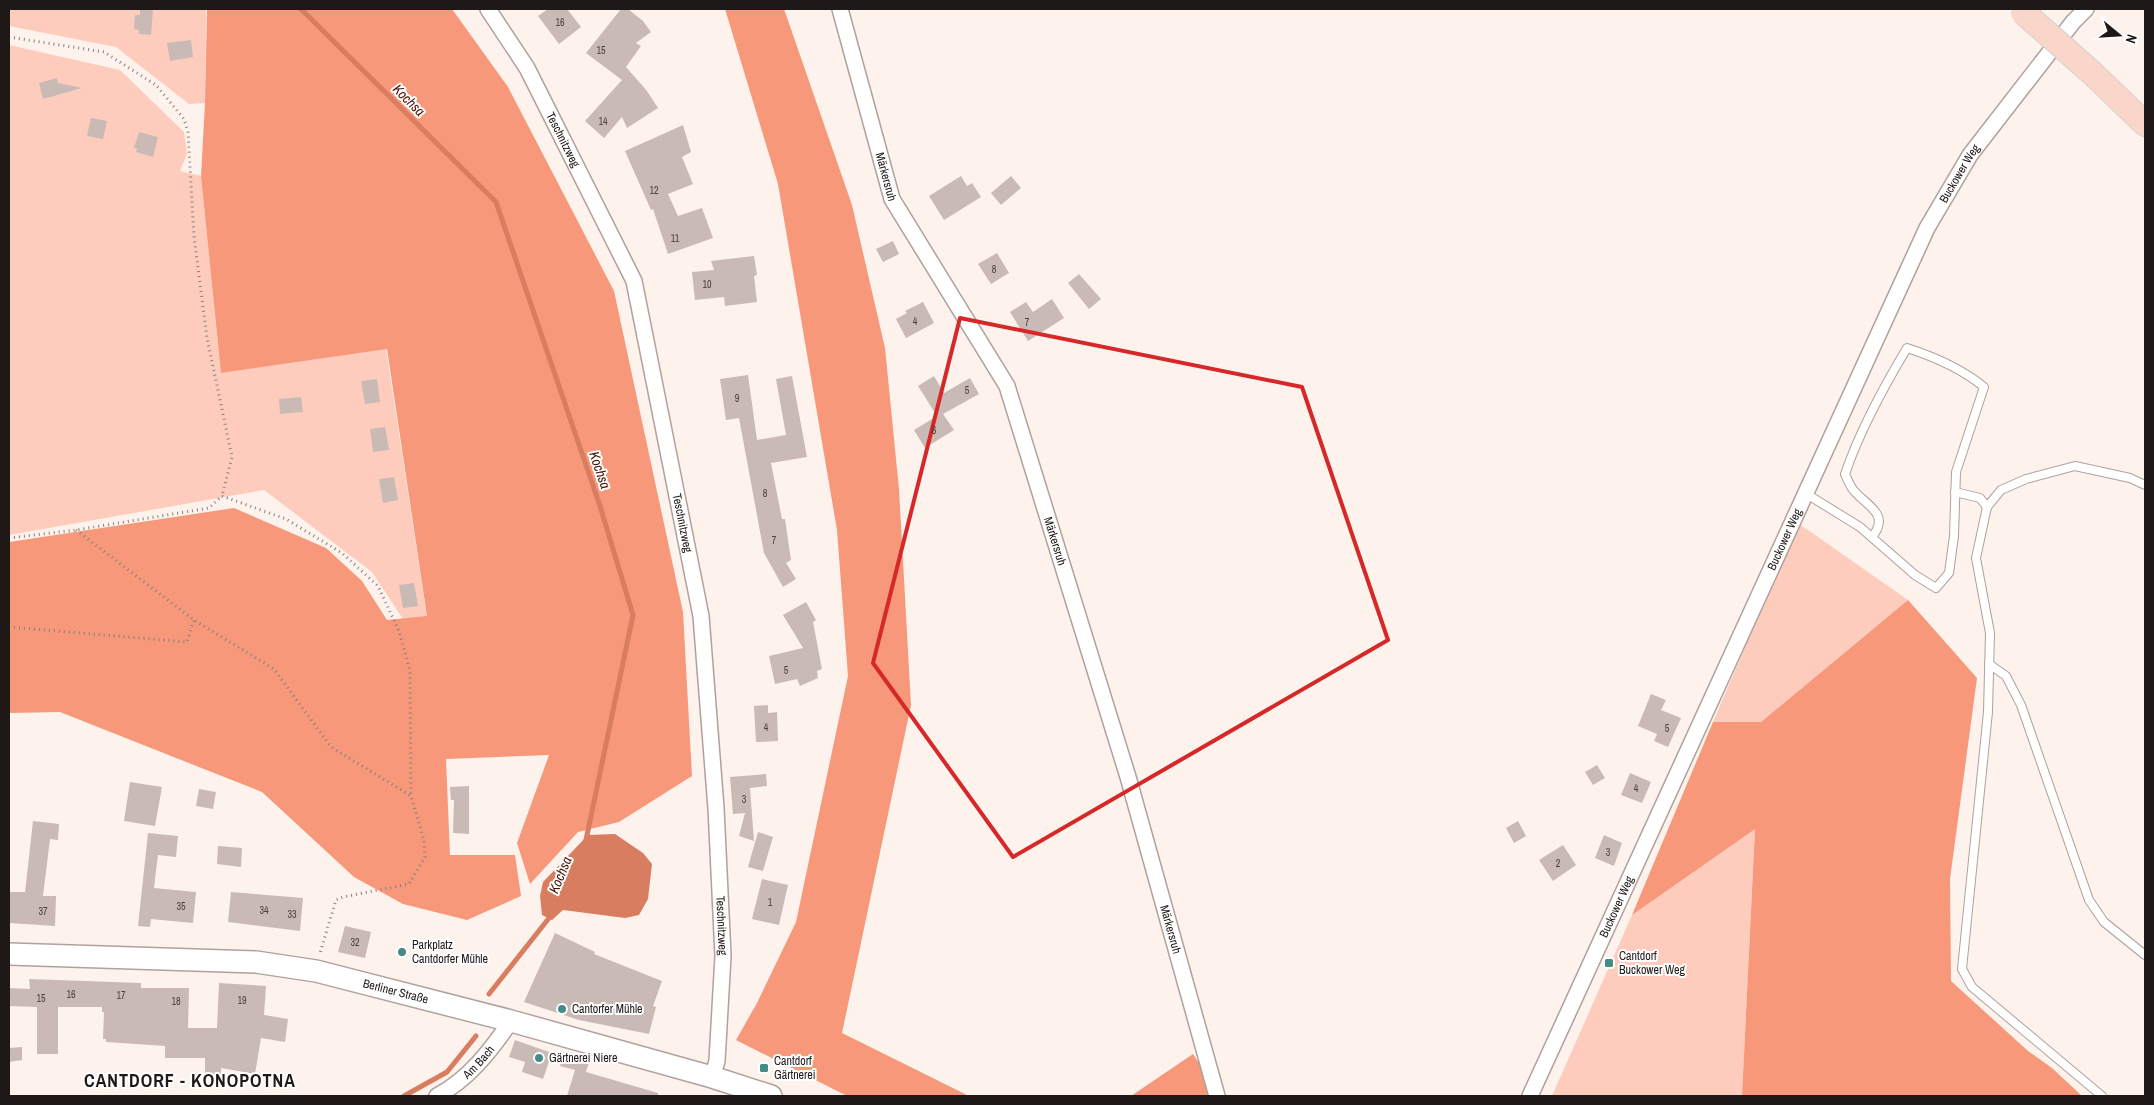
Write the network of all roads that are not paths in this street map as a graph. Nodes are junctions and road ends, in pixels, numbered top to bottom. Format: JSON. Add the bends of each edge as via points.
{"nodes":[{"id":1,"x":488,"y":9,"type":"edge"},
{"id":2,"x":840,"y":9,"type":"edge"},
{"id":3,"x":2086,"y":9,"type":"edge"},
{"id":4,"x":2021,"y":10,"type":"edge"},
{"id":5,"x":2145,"y":124,"type":"edge"},
{"id":6,"x":2145,"y":485,"type":"edge"},
{"id":7,"x":1955,"y":492,"type":"junction"},
{"id":8,"x":1805,"y":493,"type":"junction"},
{"id":9,"x":1987,"y":507,"type":"junction"},
{"id":10,"x":1872,"y":537,"type":"junction"},
{"id":11,"x":1989,"y":664,"type":"junction"},
{"id":12,"x":9,"y":954,"type":"edge"},
{"id":13,"x":2145,"y":955,"type":"edge"},
{"id":14,"x":511,"y":1021,"type":"junction"},
{"id":15,"x":712,"y":1077,"type":"junction"},
{"id":16,"x":437,"y":1096,"type":"edge"},
{"id":17,"x":771,"y":1096,"type":"edge"},
{"id":18,"x":1217,"y":1096,"type":"edge"},
{"id":19,"x":1530,"y":1096,"type":"edge"},
{"id":20,"x":2102,"y":1096,"type":"edge"}],
"edges":[{"from":1,"to":15,"type":"street","name":"Teschnitzweg","via":[[527,68],[634,281],[701,616],[716,808],[723,956],[717,1061]]},
{"from":2,"to":18,"type":"street","name":"Märkersruh","via":[[892,199],[1007,386],[1128,777]]},
{"from":3,"to":8,"type":"street","name":"Buckower Weg","via":[[1970,155],[1927,228]]},
{"from":4,"to":5,"type":"main road","bridge":true},
{"from":6,"to":9,"type":"lane","via":[[2130,478],[2075,466],[2026,479],[2001,490]]},
{"from":7,"to":9,"type":"lane","via":[[1980,498]]},
{"from":7,"to":10,"type":"lane","via":[[1949,573],[1936,588]]},
{"from":7,"to":10,"type":"lane","via":[[1956,472],[1984,386],[1969,374],[1906,348],[1852,453],[1845,474],[1853,490],[1876,512],[1880,521],[1879,529]]},
{"from":8,"to":10,"type":"lane"},
{"from":8,"to":19,"type":"street","name":"Buckower Weg"},
{"from":9,"to":11,"type":"lane","via":[[1976,558],[1990,633]]},
{"from":11,"to":13,"type":"lane","via":[[2006,676],[2020,705],[2089,900],[2104,922]]},
{"from":11,"to":20,"type":"lane","via":[[1988,712],[1962,969],[1972,987]]},
{"from":12,"to":14,"type":"main road","name":"Berliner Straße","via":[[256,962],[316,971]]},
{"from":14,"to":15,"type":"main road","name":"Berliner Straße"},
{"from":14,"to":16,"type":"street","name":"Am Bach","via":[[488,1053],[450,1089]]},
{"from":15,"to":17,"type":"main road","name":"Berliner Straße"}]}
